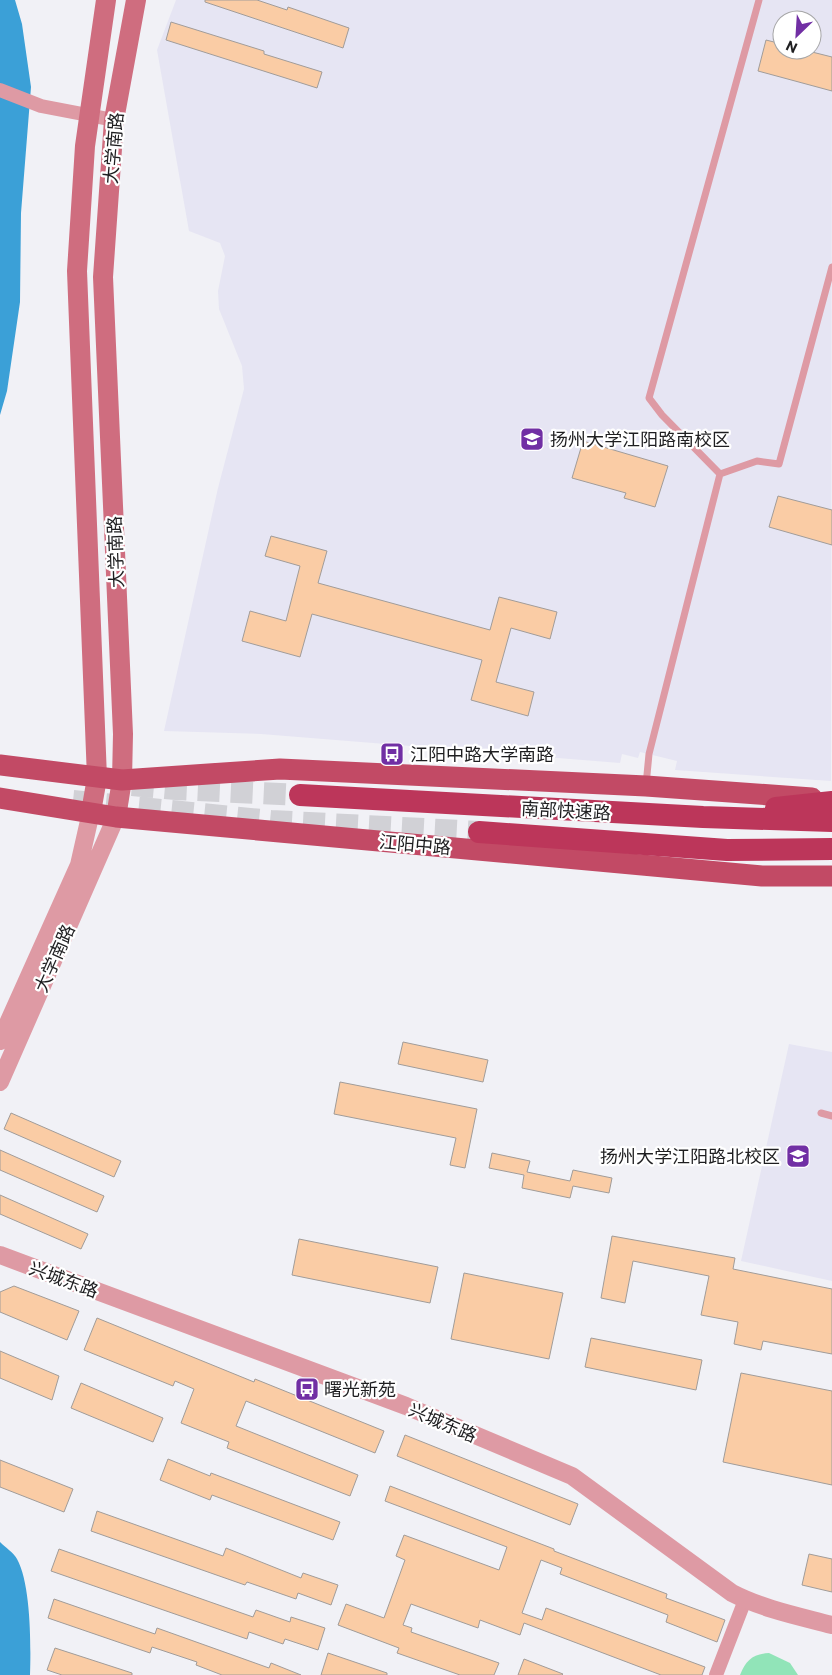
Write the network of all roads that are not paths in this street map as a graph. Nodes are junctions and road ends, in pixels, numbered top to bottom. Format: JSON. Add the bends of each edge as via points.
{"nodes":[{"id":1,"x":106,"y":0,"type":"edge"},
{"id":2,"x":136,"y":0,"type":"edge"},
{"id":3,"x":759,"y":0,"type":"edge"},
{"id":4,"x":0,"y":90,"type":"edge"},
{"id":5,"x":88,"y":114,"type":"junction"},
{"id":6,"x":114,"y":120,"type":"junction"},
{"id":7,"x":832,"y":267,"type":"edge"},
{"id":8,"x":720,"y":474,"type":"junction"},
{"id":9,"x":0,"y":765,"type":"edge"},
{"id":10,"x":96,"y":778,"type":"junction"},
{"id":11,"x":122,"y":780,"type":"junction"},
{"id":12,"x":646,"y":786,"type":"junction"},
{"id":13,"x":300,"y":795,"type":"tunnel mouth"},
{"id":14,"x":0,"y":798,"type":"edge"},
{"id":15,"x":832,"y":801,"type":"edge"},
{"id":16,"x":507,"y":807,"type":"junction"},
{"id":17,"x":91,"y":812,"type":"junction"},
{"id":18,"x":116,"y":817,"type":"junction"},
{"id":19,"x":832,"y":821,"type":"edge"},
{"id":20,"x":478,"y":832,"type":"tunnel mouth"},
{"id":21,"x":832,"y":849,"type":"edge"},
{"id":22,"x":727,"y":850,"type":"junction"},
{"id":23,"x":832,"y":858,"type":"edge"},
{"id":24,"x":832,"y":876,"type":"edge"},
{"id":25,"x":0,"y":1040,"type":"edge"},
{"id":26,"x":0,"y":1082,"type":"edge"},
{"id":27,"x":821,"y":1114,"type":"dead end"},
{"id":28,"x":832,"y":1116,"type":"edge"},
{"id":29,"x":0,"y":1255,"type":"edge"},
{"id":30,"x":745,"y":1600,"type":"junction"},
{"id":31,"x":832,"y":1624,"type":"edge"},
{"id":32,"x":716,"y":1675,"type":"edge"}],
"edges":[{"from":1,"to":5,"type":"main road","name":"大学南路"},
{"from":2,"to":6,"type":"main road","name":"大学南路"},
{"from":3,"to":8,"type":"lane","via":[[649,398]]},
{"from":4,"to":5,"type":"street","via":[[42,106]]},
{"from":5,"to":6,"type":"street"},
{"from":5,"to":10,"type":"main road","name":"大学南路","via":[[78,271]]},
{"from":6,"to":11,"type":"main road","name":"大学南路","via":[[103,276]]},
{"from":7,"to":8,"type":"lane","via":[[779,464],[756,461]]},
{"from":8,"to":12,"type":"lane","via":[[649,754]]},
{"from":9,"to":10,"type":"main road"},
{"from":10,"to":11,"type":"main road"},
{"from":10,"to":17,"type":"main road","name":"大学南路"},
{"from":11,"to":12,"type":"main road","via":[[280,769]]},
{"from":11,"to":18,"type":"main road","name":"大学南路"},
{"from":12,"to":15,"type":"main road"},
{"from":13,"to":16,"type":"highway","name":"南部快速路"},
{"from":14,"to":17,"type":"main road","name":"江阳中路"},
{"from":15,"to":16,"type":"highway","via":[[761,810],[561,802]]},
{"from":16,"to":19,"type":"highway","name":"南部快速路"},
{"from":17,"to":18,"type":"main road","name":"江阳中路"},
{"from":17,"to":25,"type":"street","name":"大学南路","via":[[79,865]]},
{"from":18,"to":24,"type":"main road","name":"江阳中路","via":[[762,876]]},
{"from":18,"to":26,"type":"street","name":"大学南路"},
{"from":20,"to":22,"type":"highway","name":"南部快速路"},
{"from":21,"to":22,"type":"highway","name":"南部快速路"},
{"from":22,"to":23,"type":"highway","via":[[787,859]]},
{"from":27,"to":28,"type":"lane"},
{"from":29,"to":30,"type":"street","name":"兴城东路","via":[[406,1406],[572,1476]]},
{"from":30,"to":31,"type":"street","name":"兴城东路"},
{"from":30,"to":32,"type":"street"}]}
